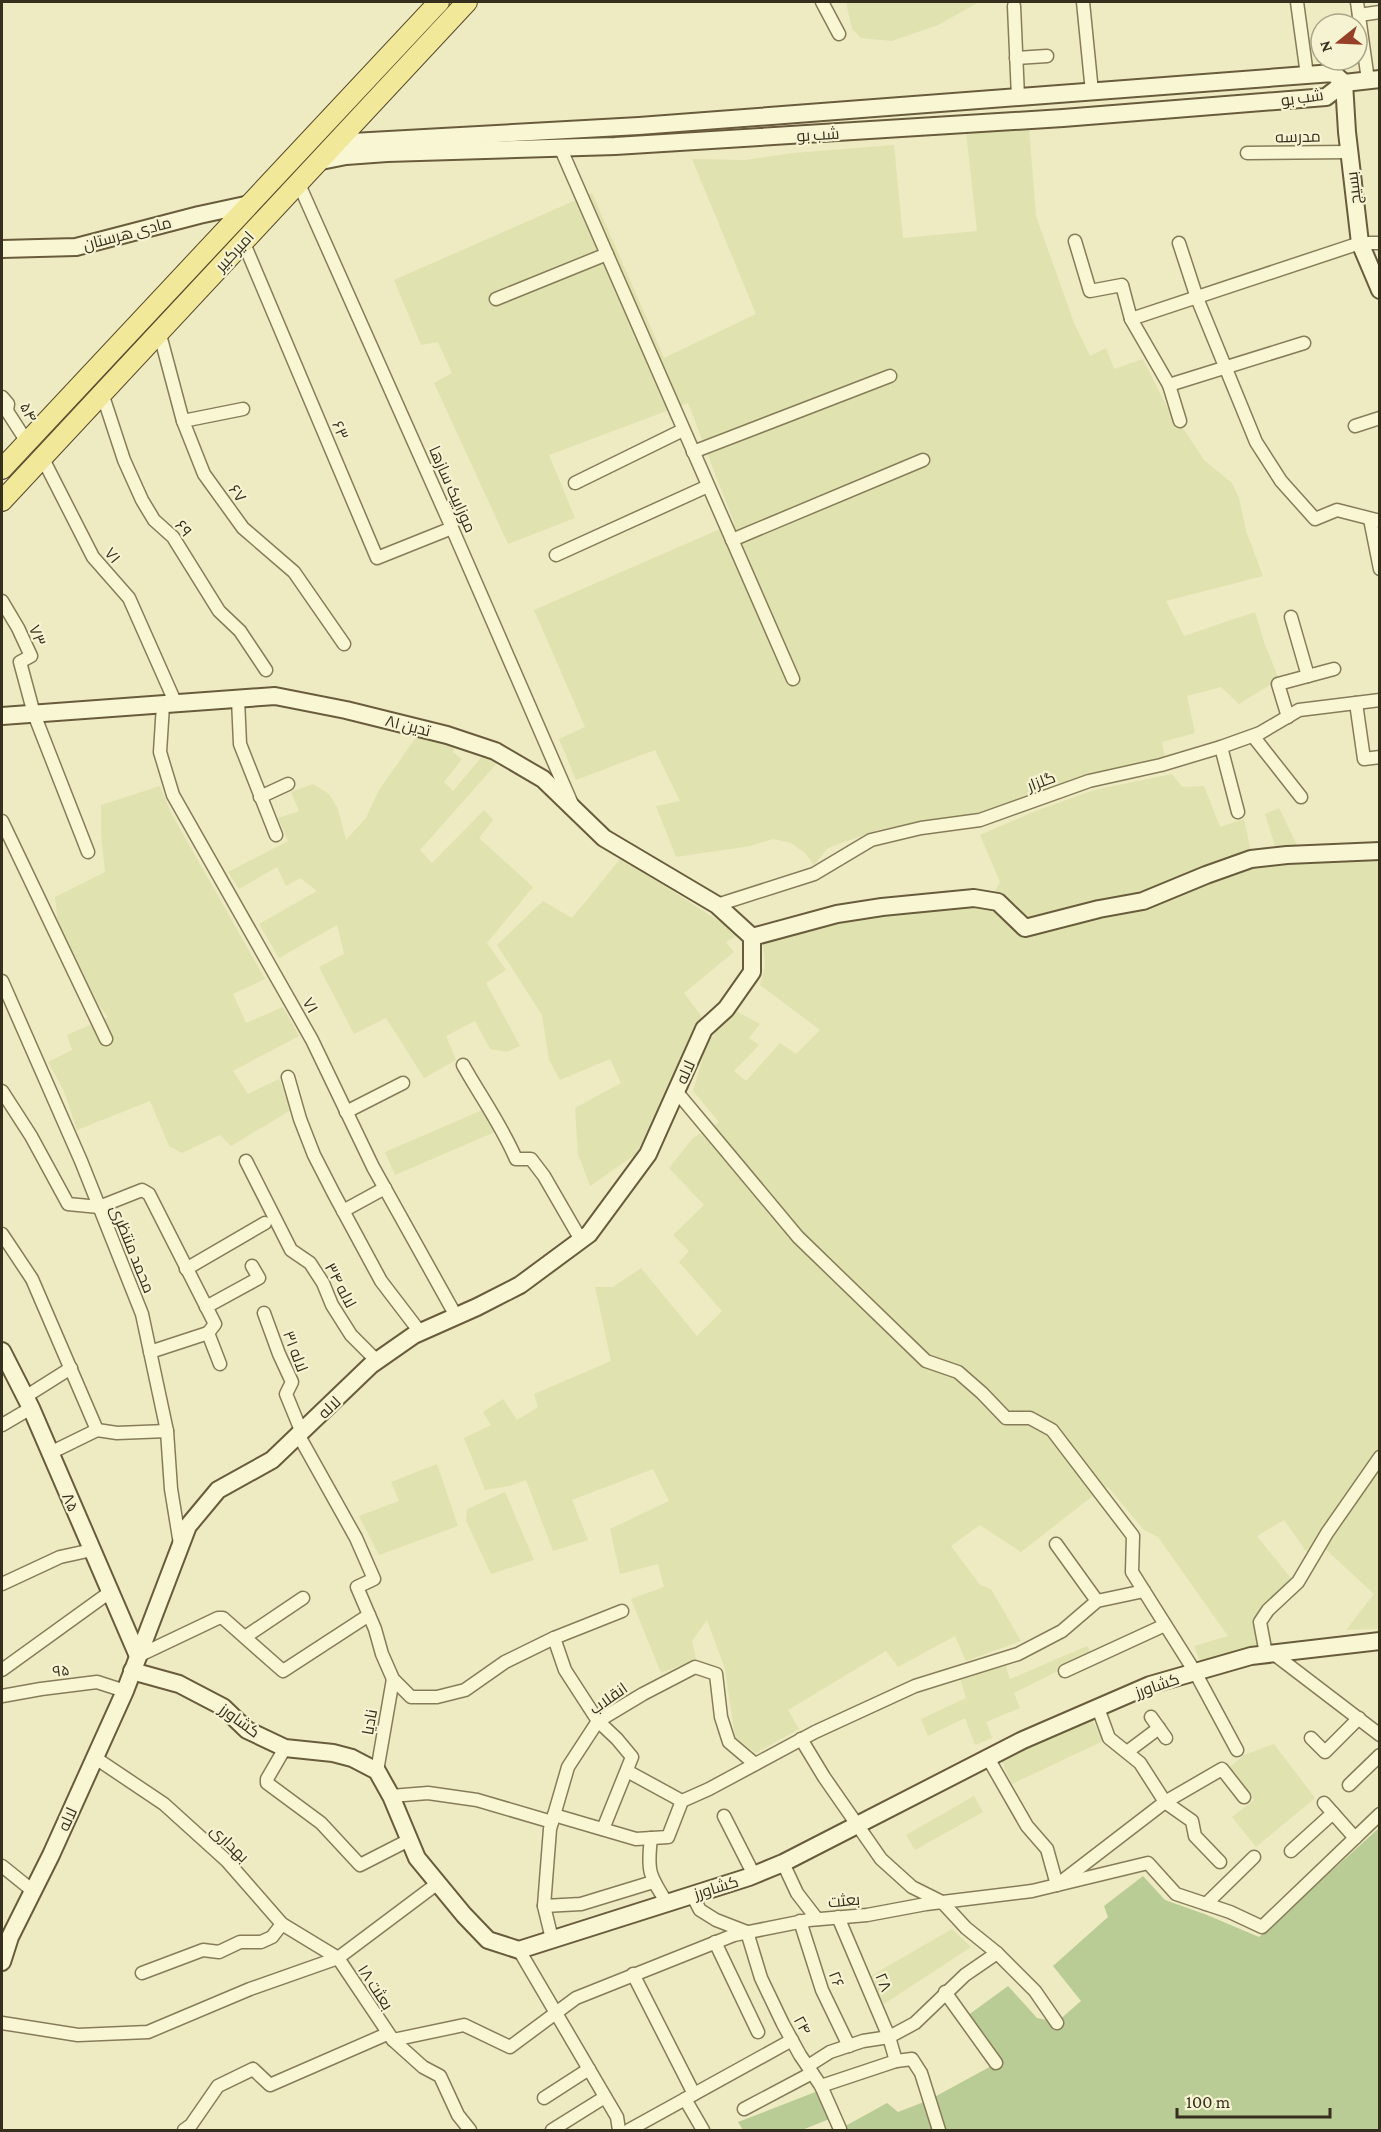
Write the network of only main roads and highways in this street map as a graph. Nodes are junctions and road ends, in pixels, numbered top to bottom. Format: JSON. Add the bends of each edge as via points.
{"nodes":[{"id":1,"x":439,"y":2,"type":"edge"},
{"id":2,"x":467,"y":2,"type":"edge"},
{"id":3,"x":183,"y":291,"type":"junction"},
{"id":4,"x":2,"y":470,"type":"edge"},
{"id":5,"x":2,"y":501,"type":"edge"}],
"edges":[{"from":1,"to":3,"type":"main road","name":"امیرکبیر","via":[[250,204]]},
{"from":2,"to":3,"type":"main road","name":"امیرکبیر","via":[[243,241]]},
{"from":3,"to":4,"type":"main road","name":"امیرکبیر"},
{"from":3,"to":5,"type":"main road","name":"امیرکبیر","via":[[159,331]]}]}
